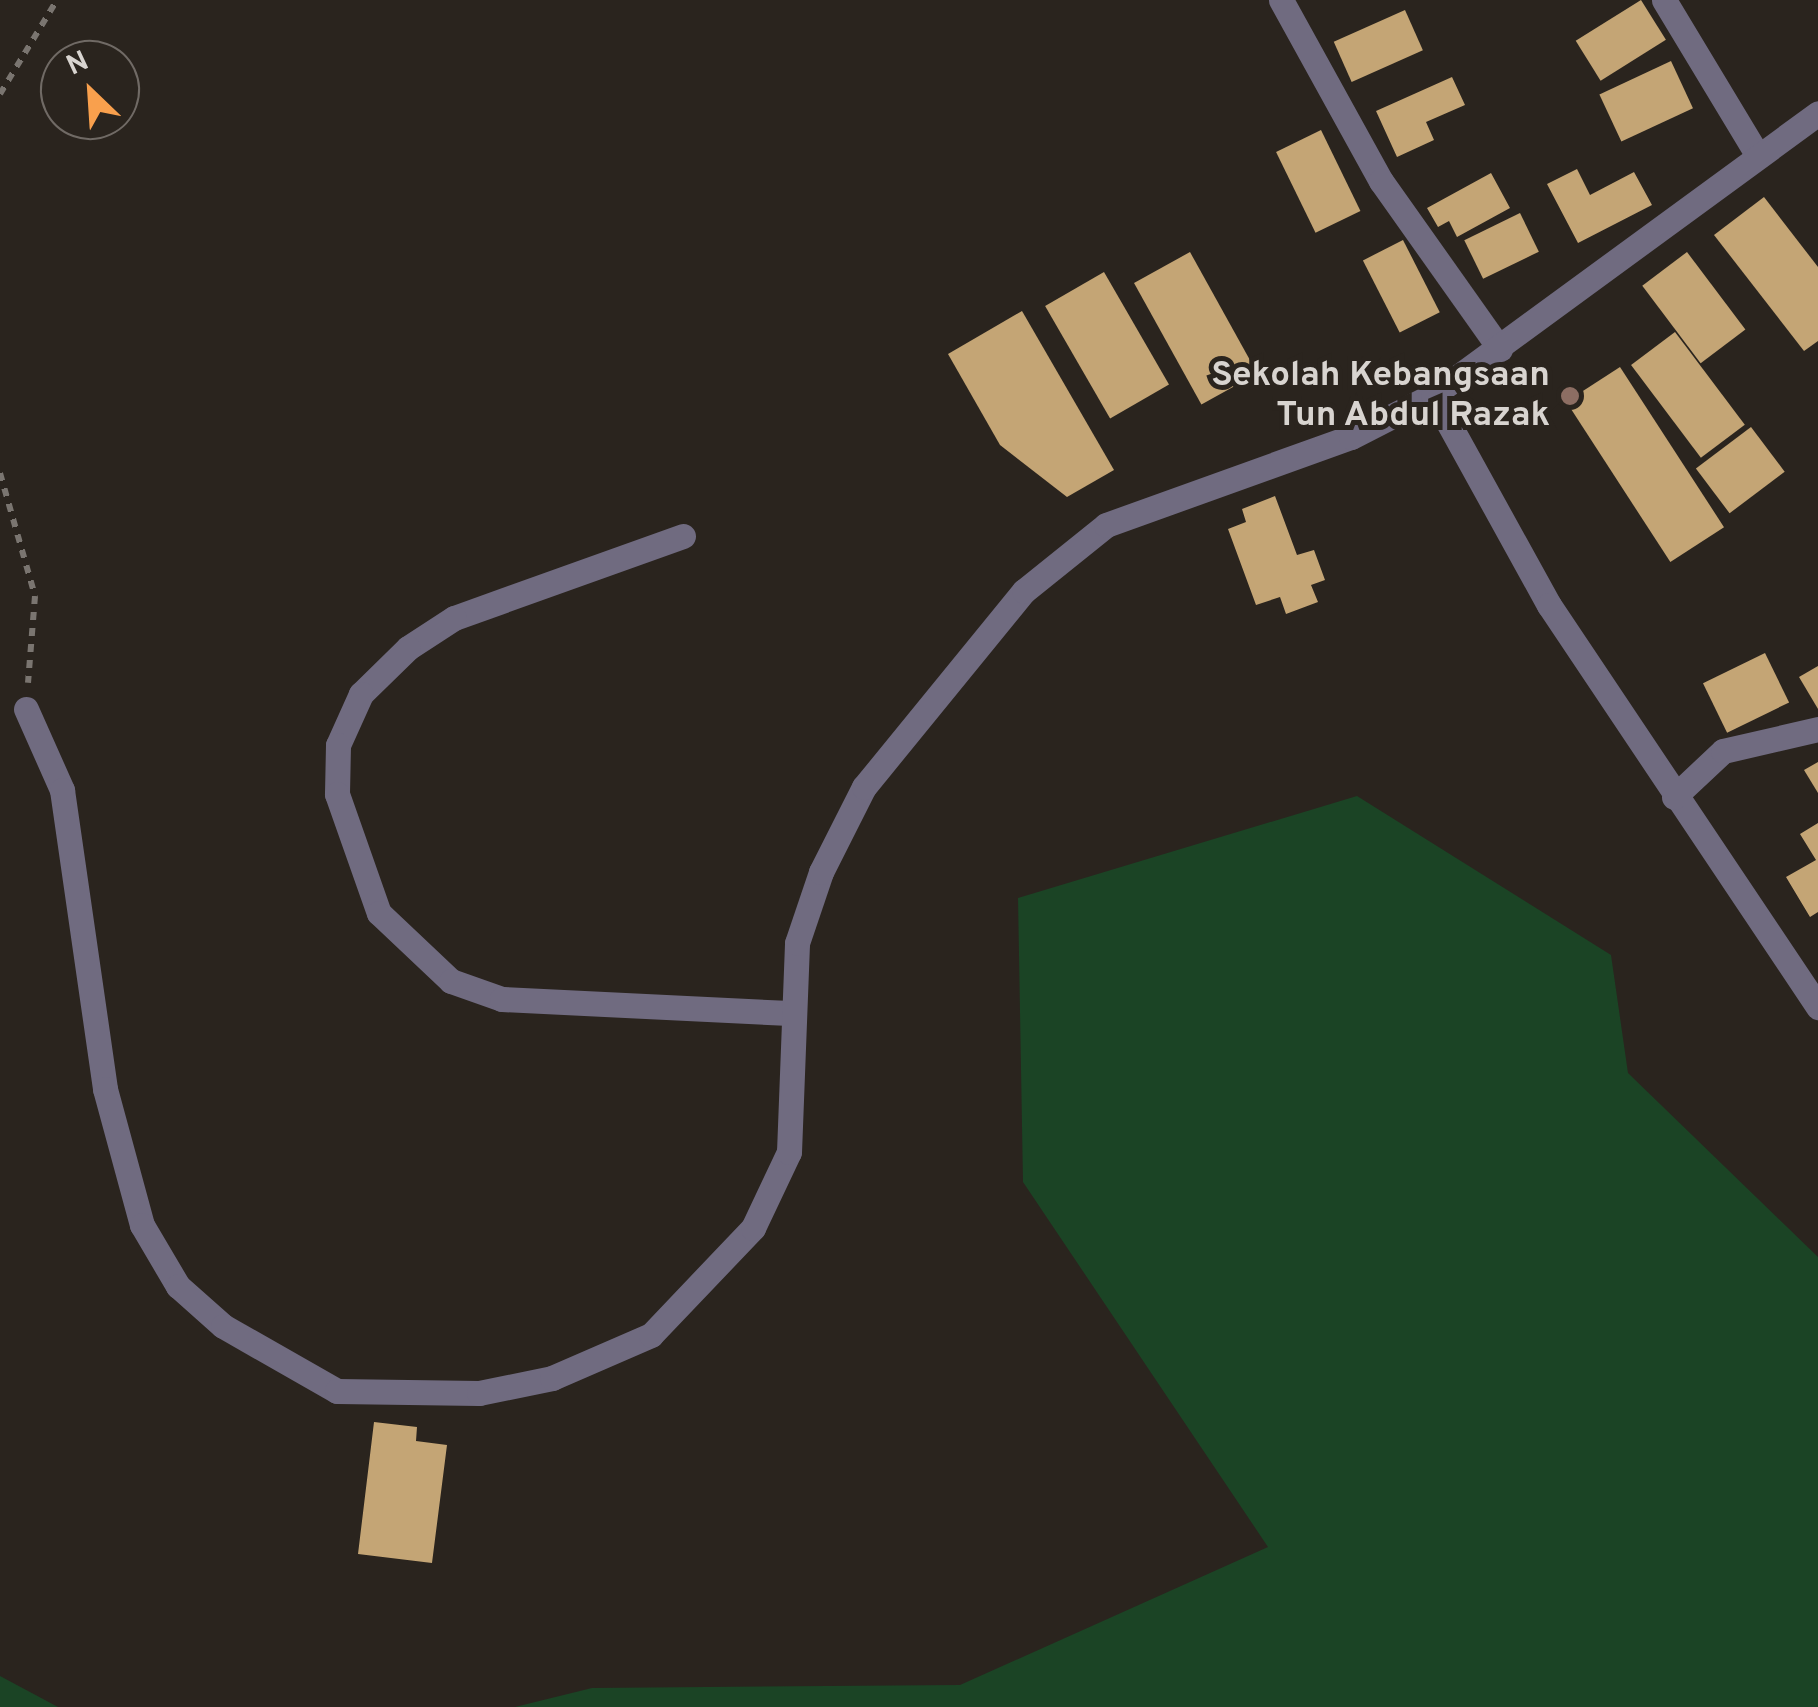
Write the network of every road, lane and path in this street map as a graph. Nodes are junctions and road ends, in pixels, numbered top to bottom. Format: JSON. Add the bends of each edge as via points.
{"nodes":[{"id":1,"x":57,"y":0,"type":"edge"},
{"id":2,"x":1281,"y":0,"type":"edge"},
{"id":3,"x":1664,"y":0,"type":"edge"},
{"id":4,"x":0,"y":94,"type":"edge"},
{"id":5,"x":1818,"y":113,"type":"edge"},
{"id":6,"x":1758,"y":156,"type":"junction"},
{"id":7,"x":1500,"y":349,"type":"junction"},
{"id":8,"x":1433,"y":395,"type":"junction"},
{"id":9,"x":0,"y":473,"type":"edge"},
{"id":10,"x":682,"y":536,"type":"dead end"},
{"id":11,"x":26,"y":709,"type":"joint"},
{"id":12,"x":1818,"y":729,"type":"edge"},
{"id":13,"x":1674,"y":797,"type":"junction"},
{"id":14,"x":1818,"y":1007,"type":"edge"},
{"id":15,"x":790,"y":1014,"type":"junction"}],
"edges":[{"from":1,"to":4,"type":"path"},
{"from":2,"to":7,"type":"street","via":[[1382,181]]},
{"from":3,"to":6,"type":"street"},
{"from":5,"to":6,"type":"street"},
{"from":6,"to":7,"type":"street"},
{"from":7,"to":8,"type":"street"},
{"from":8,"to":13,"type":"street","via":[[1549,604]]},
{"from":8,"to":15,"type":"street","via":[[1351,438],[1106,525],[1024,592],[864,787],[797,943]]},
{"from":9,"to":11,"type":"path","via":[[35,596]]},
{"from":10,"to":15,"type":"street","via":[[454,618],[408,648],[360,694],[338,745],[337,794],[379,913],[451,981],[502,999]]},
{"from":11,"to":15,"type":"street","via":[[62,790],[105,1089],[142,1225],[178,1286],[223,1326],[337,1391],[479,1393],[552,1378],[651,1335],[753,1228],[788,1152],[798,1084]]},
{"from":12,"to":13,"type":"street","via":[[1723,751]]},
{"from":13,"to":14,"type":"street"}]}
